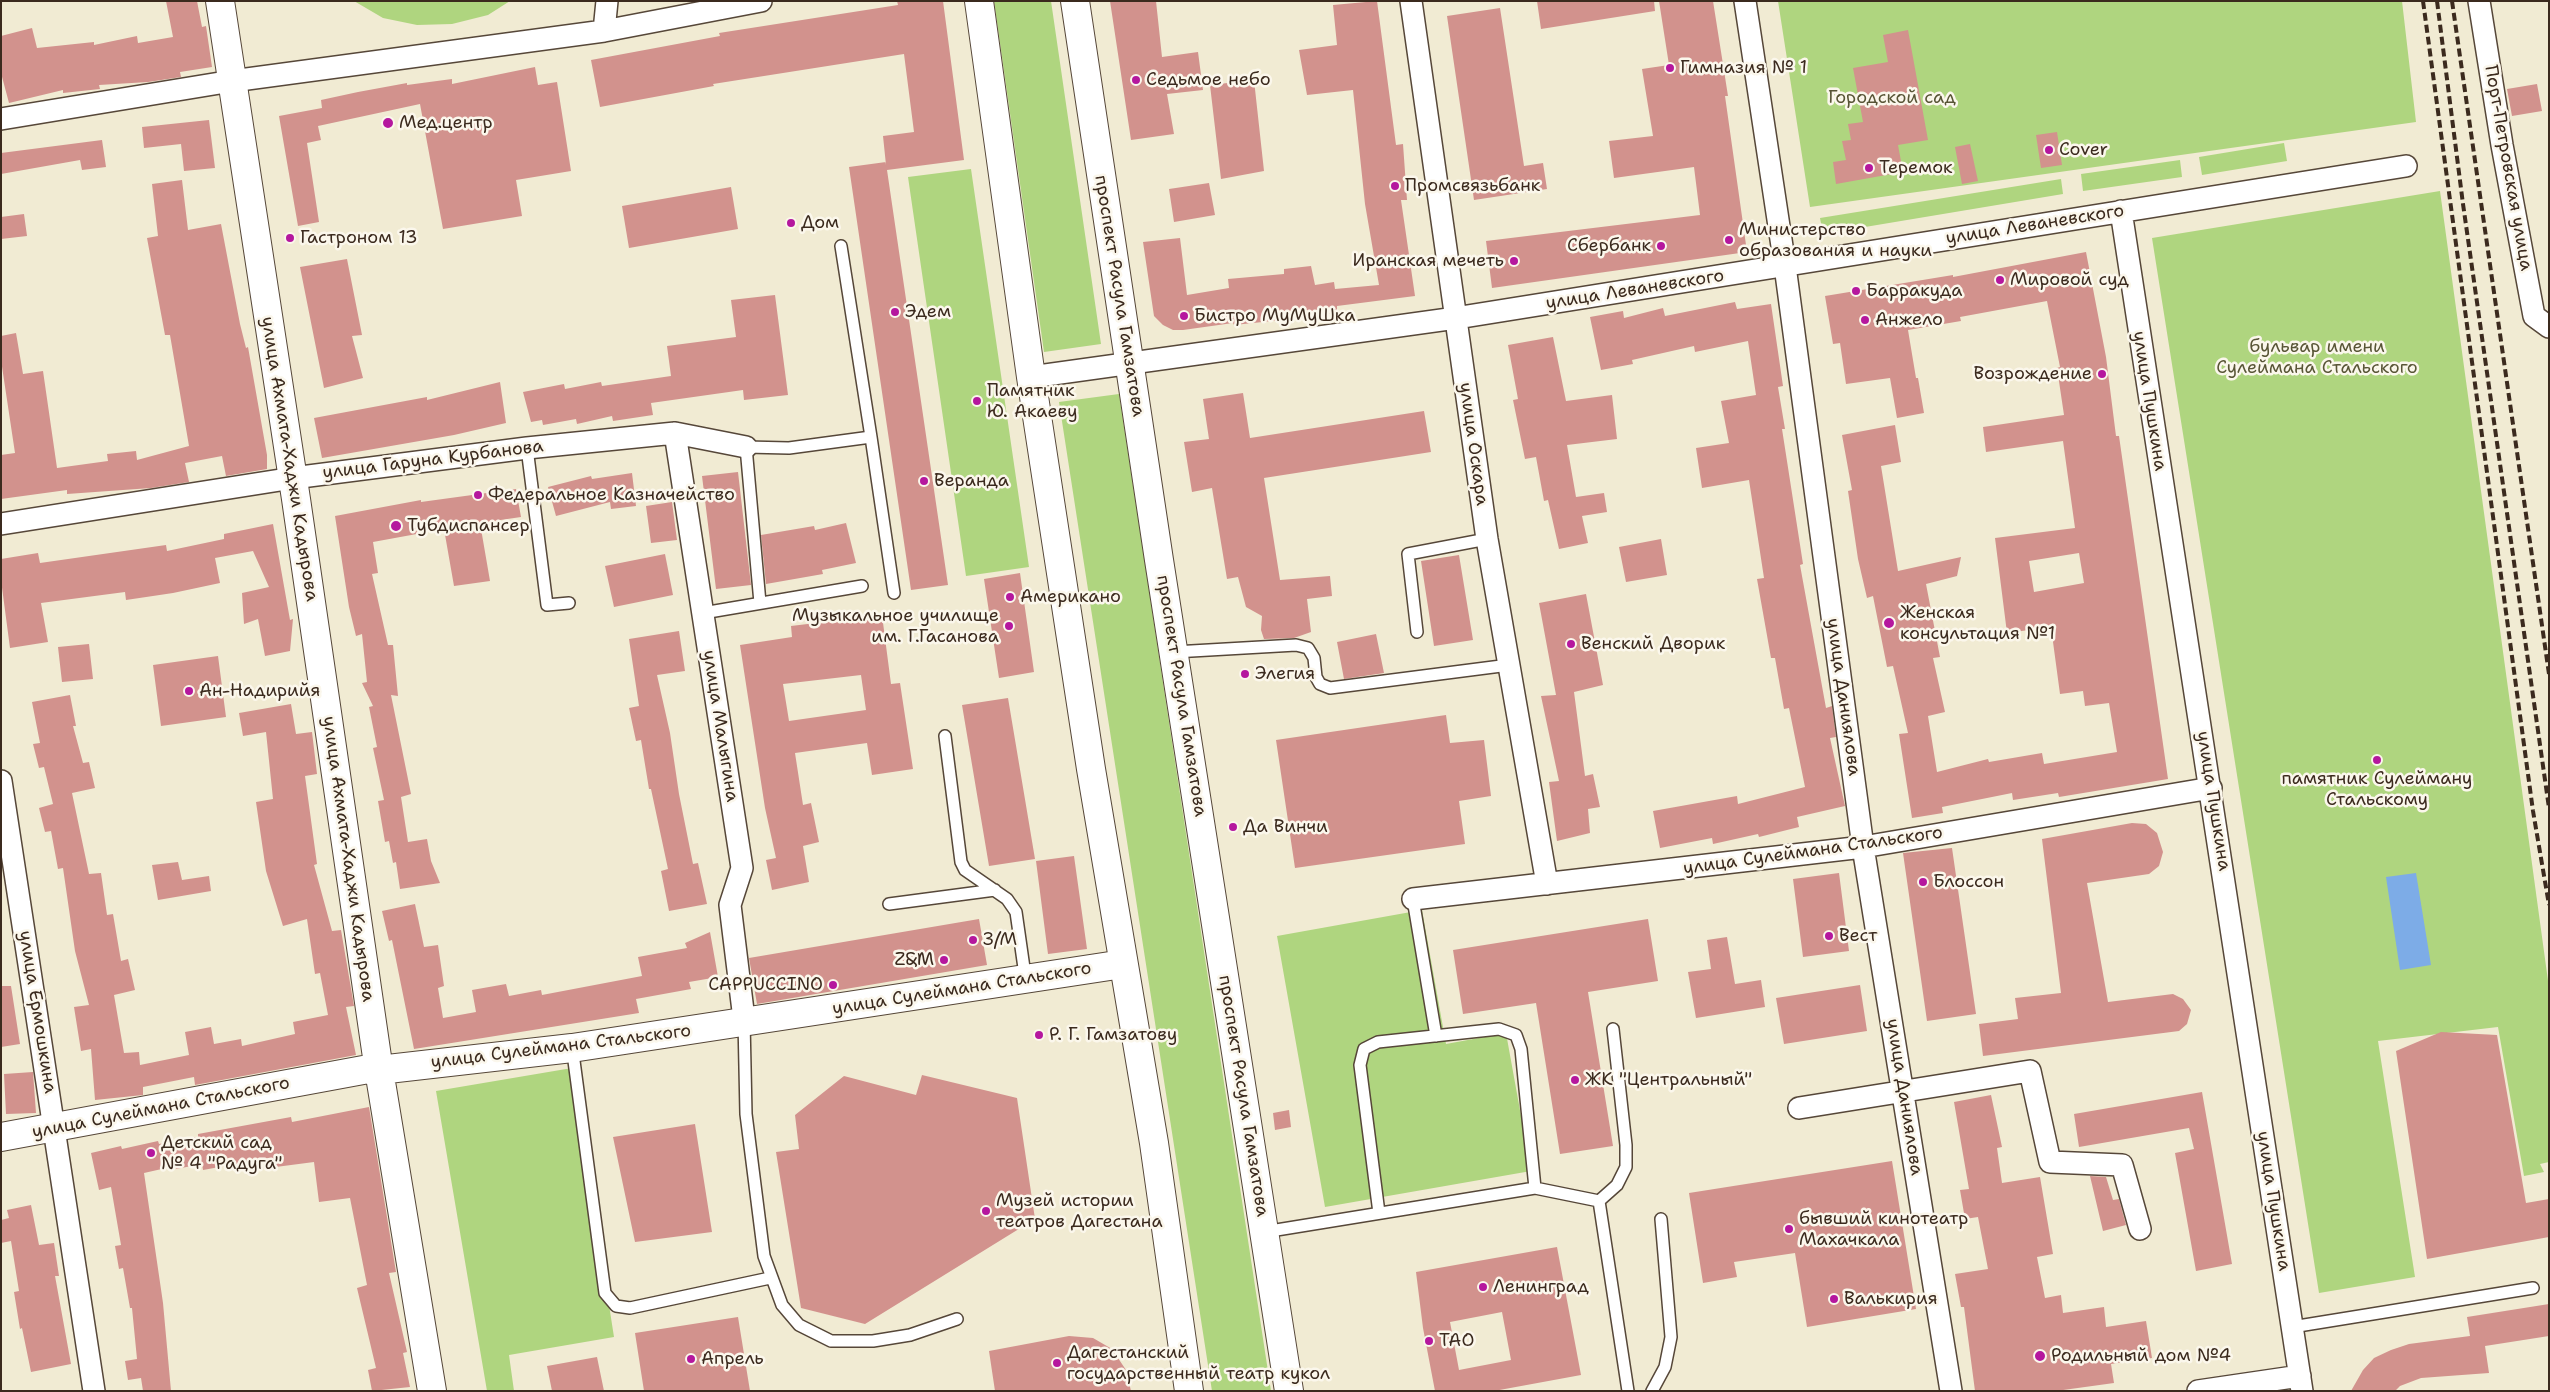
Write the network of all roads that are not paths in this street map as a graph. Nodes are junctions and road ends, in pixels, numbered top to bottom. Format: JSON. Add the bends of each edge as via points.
{"nodes":[{"id":1,"x":220,"y":1,"type":"edge"},
{"id":2,"x":607,"y":1,"type":"edge"},
{"id":3,"x":761,"y":1,"type":"edge"},
{"id":4,"x":979,"y":1,"type":"edge"},
{"id":5,"x":1075,"y":1,"type":"edge"},
{"id":6,"x":1411,"y":1,"type":"edge"},
{"id":7,"x":1745,"y":1,"type":"edge"},
{"id":8,"x":2479,"y":1,"type":"edge"},
{"id":9,"x":604,"y":31,"type":"junction"},
{"id":10,"x":232,"y":81,"type":"junction"},
{"id":11,"x":1,"y":119,"type":"edge"},
{"id":12,"x":2406,"y":166,"type":"dead end"},
{"id":13,"x":2121,"y":211,"type":"junction"},
{"id":14,"x":841,"y":246,"type":"dead end"},
{"id":15,"x":1784,"y":266,"type":"junction"},
{"id":16,"x":1456,"y":318,"type":"junction"},
{"id":17,"x":2549,"y":327,"type":"edge"},
{"id":18,"x":1129,"y":363,"type":"junction"},
{"id":19,"x":1031,"y":378,"type":"junction"},
{"id":20,"x":675,"y":433,"type":"junction"},
{"id":21,"x":871,"y":437,"type":"junction"},
{"id":22,"x":746,"y":447,"type":"junction"},
{"id":23,"x":527,"y":448,"type":"junction"},
{"id":24,"x":293,"y":478,"type":"junction"},
{"id":25,"x":1,"y":524,"type":"edge"},
{"id":26,"x":1486,"y":538,"type":"junction"},
{"id":27,"x":862,"y":586,"type":"dead end"},
{"id":28,"x":894,"y":593,"type":"dead end"},
{"id":29,"x":569,"y":604,"type":"dead end"},
{"id":30,"x":760,"y":604,"type":"junction"},
{"id":31,"x":703,"y":613,"type":"junction"},
{"id":32,"x":1417,"y":632,"type":"dead end"},
{"id":33,"x":1174,"y":652,"type":"junction"},
{"id":34,"x":1509,"y":665,"type":"junction"},
{"id":35,"x":945,"y":736,"type":"dead end"},
{"id":36,"x":1,"y":781,"type":"edge"},
{"id":37,"x":2211,"y":788,"type":"junction"},
{"id":38,"x":1863,"y":847,"type":"junction"},
{"id":39,"x":1547,"y":884,"type":"junction"},
{"id":40,"x":995,"y":890,"type":"junction"},
{"id":41,"x":1413,"y":899,"type":"joint"},
{"id":42,"x":889,"y":904,"type":"dead end"},
{"id":43,"x":1122,"y":962,"type":"junction"},
{"id":44,"x":1025,"y":975,"type":"junction"},
{"id":45,"x":744,"y":1021,"type":"junction"},
{"id":46,"x":1613,"y":1029,"type":"dead end"},
{"id":47,"x":1436,"y":1036,"type":"junction"},
{"id":48,"x":572,"y":1045,"type":"junction"},
{"id":49,"x":378,"y":1067,"type":"junction"},
{"id":50,"x":1902,"y":1091,"type":"junction"},
{"id":51,"x":1799,"y":1108,"type":"dead end"},
{"id":52,"x":55,"y":1126,"type":"junction"},
{"id":53,"x":1,"y":1132,"type":"edge"},
{"id":54,"x":1,"y":1137,"type":"edge"},
{"id":55,"x":1535,"y":1188,"type":"junction"},
{"id":56,"x":1599,"y":1201,"type":"junction"},
{"id":57,"x":1379,"y":1214,"type":"junction"},
{"id":58,"x":1661,"y":1219,"type":"dead end"},
{"id":59,"x":2140,"y":1229,"type":"dead end"},
{"id":60,"x":1264,"y":1232,"type":"junction"},
{"id":61,"x":770,"y":1278,"type":"junction"},
{"id":62,"x":2533,"y":1288,"type":"dead end"},
{"id":63,"x":957,"y":1319,"type":"dead end"},
{"id":64,"x":2292,"y":1327,"type":"junction"},
{"id":65,"x":2301,"y":1383,"type":"edge"},
{"id":66,"x":94,"y":1391,"type":"edge"},
{"id":67,"x":432,"y":1391,"type":"edge"},
{"id":68,"x":1189,"y":1391,"type":"edge"},
{"id":69,"x":1289,"y":1391,"type":"edge"},
{"id":70,"x":1628,"y":1391,"type":"edge"},
{"id":71,"x":1652,"y":1391,"type":"edge"},
{"id":72,"x":1951,"y":1391,"type":"edge"},
{"id":73,"x":2198,"y":1391,"type":"edge"}],
"edges":[{"from":1,"to":10,"type":"main road","name":"улица Ахмата-Хаджи Кадырова"},
{"from":2,"to":9,"type":"street"},
{"from":3,"to":9,"type":"street"},
{"from":4,"to":19,"type":"main road"},
{"from":5,"to":18,"type":"main road","name":"проспект Расула Гамзатова"},
{"from":6,"to":16,"type":"street","name":"улица Оскара"},
{"from":7,"to":15,"type":"street","name":"улица Даниялова"},
{"from":8,"to":17,"type":"street","name":"Порт-Петровская улица","via":[[2534,316]]},
{"from":9,"to":10,"type":"street"},
{"from":10,"to":11,"type":"street"},
{"from":10,"to":24,"type":"main road","name":"улица Ахмата-Хаджи Кадырова"},
{"from":12,"to":13,"type":"street","name":"улица Леваневского"},
{"from":13,"to":15,"type":"street","name":"улица Леваневского"},
{"from":13,"to":37,"type":"street","name":"улица Пушкина"},
{"from":14,"to":21,"type":"lane"},
{"from":15,"to":16,"type":"street","name":"улица Леваневского"},
{"from":15,"to":38,"type":"street","name":"улица Даниялова"},
{"from":16,"to":18,"type":"street","name":"улица Леваневского"},
{"from":16,"to":26,"type":"street","name":"улица Оскара"},
{"from":18,"to":19,"type":"street","name":"улица Леваневского"},
{"from":18,"to":33,"type":"main road","name":"проспект Расула Гамзатова"},
{"from":19,"to":43,"type":"main road"},
{"from":20,"to":22,"type":"street","name":"улица Гаруна Курбанова"},
{"from":20,"to":23,"type":"street","name":"улица Гаруна Курбанова"},
{"from":20,"to":31,"type":"street","name":"улица Малыгина"},
{"from":21,"to":22,"type":"lane","via":[[789,448]]},
{"from":21,"to":28,"type":"lane"},
{"from":22,"to":30,"type":"lane"},
{"from":23,"to":24,"type":"street","name":"улица Гаруна Курбанова"},
{"from":23,"to":29,"type":"lane","via":[[547,605]]},
{"from":24,"to":25,"type":"street","name":"улица Гаруна Курбанова"},
{"from":24,"to":49,"type":"main road","name":"улица Ахмата-Хаджи Кадырова"},
{"from":26,"to":32,"type":"lane","via":[[1408,554]]},
{"from":26,"to":34,"type":"street","name":"улица Оскара"},
{"from":27,"to":30,"type":"lane"},
{"from":30,"to":31,"type":"lane"},
{"from":31,"to":45,"type":"street","name":"улица Малыгина","via":[[742,868],[730,905]]},
{"from":33,"to":34,"type":"lane","via":[[1296,645],[1308,648],[1314,658],[1316,677],[1320,684],[1330,688]]},
{"from":33,"to":60,"type":"main road","name":"проспект Расула Гамзатова"},
{"from":34,"to":39,"type":"street","name":"улица Оскара"},
{"from":35,"to":40,"type":"lane","via":[[960,862],[965,870]]},
{"from":36,"to":52,"type":"street","name":"улица Ермошкина"},
{"from":37,"to":38,"type":"street","name":"улица Сулеймана Стальского"},
{"from":37,"to":64,"type":"street","name":"улица Пушкина"},
{"from":38,"to":39,"type":"street","name":"улица Сулеймана Стальского"},
{"from":38,"to":50,"type":"street","name":"улица Даниялова"},
{"from":39,"to":41,"type":"street","name":"улица Сулеймана Стальского"},
{"from":40,"to":42,"type":"lane"},
{"from":40,"to":44,"type":"lane","via":[[1016,912]]},
{"from":41,"to":47,"type":"lane"},
{"from":43,"to":44,"type":"main road","name":"улица Сулеймана Стальского"},
{"from":43,"to":45,"type":"main road","name":"улица Сулеймана Стальского"},
{"from":43,"to":68,"type":"main road","via":[[1154,1143]]},
{"from":44,"to":45,"type":"main road","name":"улица Сулеймана Стальского"},
{"from":45,"to":48,"type":"main road","name":"улица Сулеймана Стальского"},
{"from":45,"to":49,"type":"main road","name":"улица Сулеймана Стальского","via":[[572,1048]]},
{"from":45,"to":61,"type":"lane","via":[[746,1114],[764,1256]]},
{"from":46,"to":56,"type":"lane","via":[[1626,1167],[1617,1186]]},
{"from":47,"to":55,"type":"lane","via":[[1499,1029],[1516,1035],[1521,1049]]},
{"from":47,"to":57,"type":"lane","via":[[1378,1042],[1364,1049],[1360,1065]]},
{"from":48,"to":49,"type":"main road","name":"улица Сулеймана Стальского"},
{"from":48,"to":61,"type":"lane","via":[[605,1293],[616,1306],[630,1308]]},
{"from":49,"to":52,"type":"main road","name":"улица Сулеймана Стальского"},
{"from":49,"to":67,"type":"main road","name":"улица Ахмата-Хаджи Кадырова"},
{"from":50,"to":51,"type":"street"},
{"from":50,"to":59,"type":"street","via":[[2030,1071],[2050,1162],[2122,1165]]},
{"from":50,"to":72,"type":"street","name":"улица Даниялова","via":[[1946,1320]]},
{"from":52,"to":53,"type":"main road","name":"улица Сулеймана Стальского"},
{"from":52,"to":54,"type":"main road","name":"улица Сулеймана Стальского"},
{"from":52,"to":66,"type":"street","name":"улица Ермошкина"},
{"from":55,"to":56,"type":"lane"},
{"from":55,"to":57,"type":"lane"},
{"from":56,"to":70,"type":"lane"},
{"from":57,"to":60,"type":"lane"},
{"from":58,"to":71,"type":"lane","via":[[1671,1337],[1665,1367]]},
{"from":60,"to":69,"type":"main road","name":"проспект Расула Гамзатова"},
{"from":61,"to":63,"type":"lane","via":[[782,1305],[799,1325],[831,1341],[872,1341],[910,1335]]},
{"from":62,"to":64,"type":"lane"},
{"from":64,"to":65,"type":"street","name":"улица Пушкина"},
{"from":65,"to":73,"type":"street"}]}
